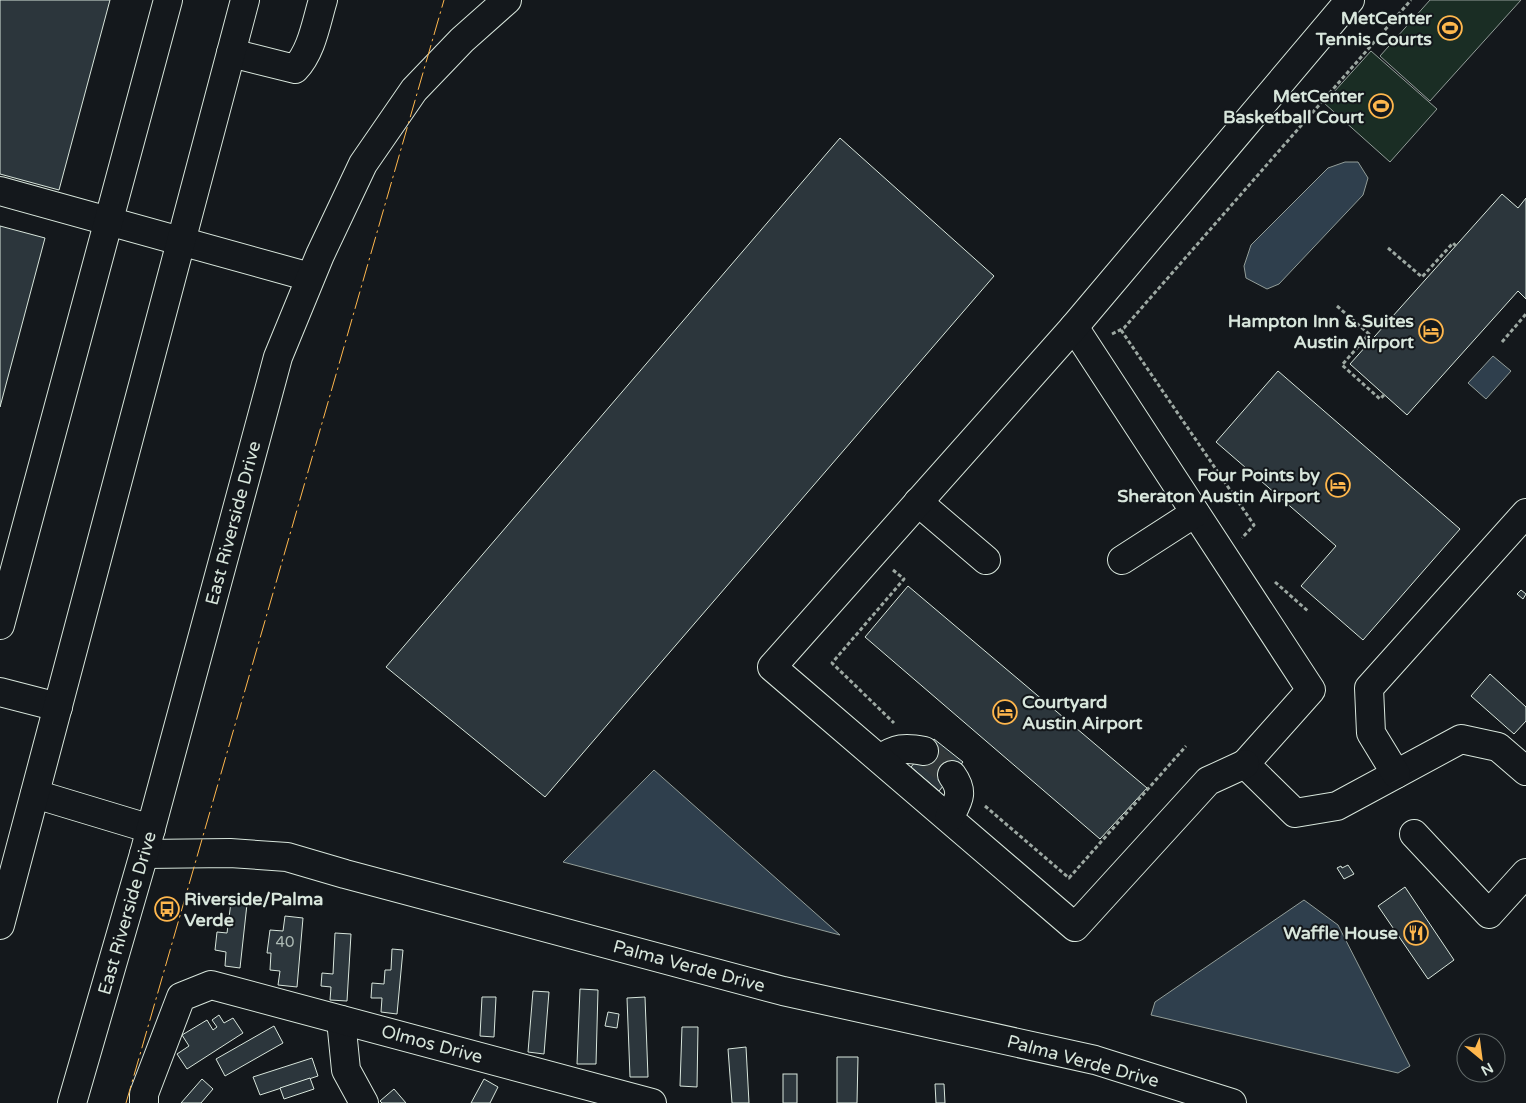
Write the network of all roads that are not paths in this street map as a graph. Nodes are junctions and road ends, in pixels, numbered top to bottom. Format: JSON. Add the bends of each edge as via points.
{"nodes":[{"id":1,"x":168,"y":0,"type":"edge"},
{"id":2,"x":245,"y":0,"type":"edge"},
{"id":3,"x":323,"y":0,"type":"edge"},
{"id":4,"x":508,"y":0,"type":"edge"},
{"id":5,"x":1350,"y":0,"type":"edge"},
{"id":6,"x":231,"y":53,"type":"junction"},
{"id":7,"x":0,"y":191,"type":"edge"},
{"id":8,"x":109,"y":221,"type":"junction"},
{"id":9,"x":181,"y":241,"type":"junction"},
{"id":10,"x":310,"y":277,"type":"junction"},
{"id":11,"x":1074,"y":328,"type":"junction"},
{"id":12,"x":918,"y":502,"type":"junction"},
{"id":13,"x":1196,"y":513,"type":"junction"},
{"id":14,"x":1526,"y":513,"type":"edge"},
{"id":15,"x":986,"y":560,"type":"dead end"},
{"id":16,"x":1122,"y":560,"type":"dead end"},
{"id":17,"x":0,"y":625,"type":"edge"},
{"id":18,"x":0,"y":692,"type":"edge"},
{"id":19,"x":58,"y":707,"type":"junction"},
{"id":20,"x":924,"y":751,"type":"tunnel mouth"},
{"id":21,"x":880,"y":759,"type":"junction"},
{"id":22,"x":1245,"y":764,"type":"junction"},
{"id":23,"x":1526,"y":771,"type":"edge"},
{"id":24,"x":1396,"y":774,"type":"junction"},
{"id":25,"x":952,"y":775,"type":"tunnel mouth"},
{"id":26,"x":35,"y":794,"type":"junction"},
{"id":27,"x":949,"y":818,"type":"junction"},
{"id":28,"x":1414,"y":834,"type":"dead end"},
{"id":29,"x":148,"y":842,"type":"junction"},
{"id":30,"x":1526,"y":873,"type":"edge"},
{"id":31,"x":0,"y":925,"type":"edge"},
{"id":32,"x":341,"y":1020,"type":"junction"},
{"id":33,"x":72,"y":1103,"type":"edge"},
{"id":34,"x":144,"y":1103,"type":"edge"},
{"id":35,"x":364,"y":1103,"type":"edge"},
{"id":36,"x":652,"y":1103,"type":"edge"},
{"id":37,"x":1232,"y":1103,"type":"edge"}],
"edges":[{"from":1,"to":8,"type":"street"},
{"from":2,"to":6,"type":"street"},
{"from":3,"to":6,"type":"street","via":[[310,46],[304,60],[295,69]]},
{"from":4,"to":10,"type":"street","name":"East Riverside Drive","via":[[462,40],[414,90],[363,164]]},
{"from":5,"to":11,"type":"street"},
{"from":6,"to":9,"type":"street"},
{"from":7,"to":8,"type":"street"},
{"from":8,"to":9,"type":"street"},
{"from":8,"to":17,"type":"street"},
{"from":9,"to":10,"type":"street"},
{"from":9,"to":19,"type":"street"},
{"from":10,"to":29,"type":"street","name":"East Riverside Drive","via":[[278,357]]},
{"from":11,"to":12,"type":"street"},
{"from":11,"to":13,"type":"street"},
{"from":12,"to":15,"type":"street"},
{"from":12,"to":21,"type":"street","via":[[772,667]]},
{"from":13,"to":16,"type":"street"},
{"from":13,"to":22,"type":"street","via":[[1312,690]]},
{"from":14,"to":24,"type":"street","via":[[1369,688],[1371,733]]},
{"from":18,"to":19,"type":"street"},
{"from":19,"to":26,"type":"street"},
{"from":20,"to":21,"type":"street","via":[[906,747],[893,750]]},
{"from":21,"to":27,"type":"street"},
{"from":22,"to":24,"type":"street","via":[[1295,813],[1337,806]]},
{"from":22,"to":27,"type":"street","via":[[1208,781],[1075,928]]},
{"from":23,"to":24,"type":"street","via":[[1498,747],[1461,739]]},
{"from":25,"to":27,"type":"street","via":[[960,785],[959,800]]},
{"from":26,"to":29,"type":"street","name":"Palma Verde Drive"},
{"from":26,"to":31,"type":"street"},
{"from":28,"to":30,"type":"street","via":[[1489,914]]},
{"from":29,"to":33,"type":"street","name":"East Riverside Drive"},
{"from":29,"to":37,"type":"street","name":"Palma Verde Drive","via":[[287,857],[783,991],[1095,1060]]},
{"from":32,"to":34,"type":"street","name":"Olmos Drive","via":[[211,985],[181,997],[144,1094]]},
{"from":32,"to":35,"type":"street","via":[[346,1070]]},
{"from":32,"to":36,"type":"street","name":"Olmos Drive"}]}
